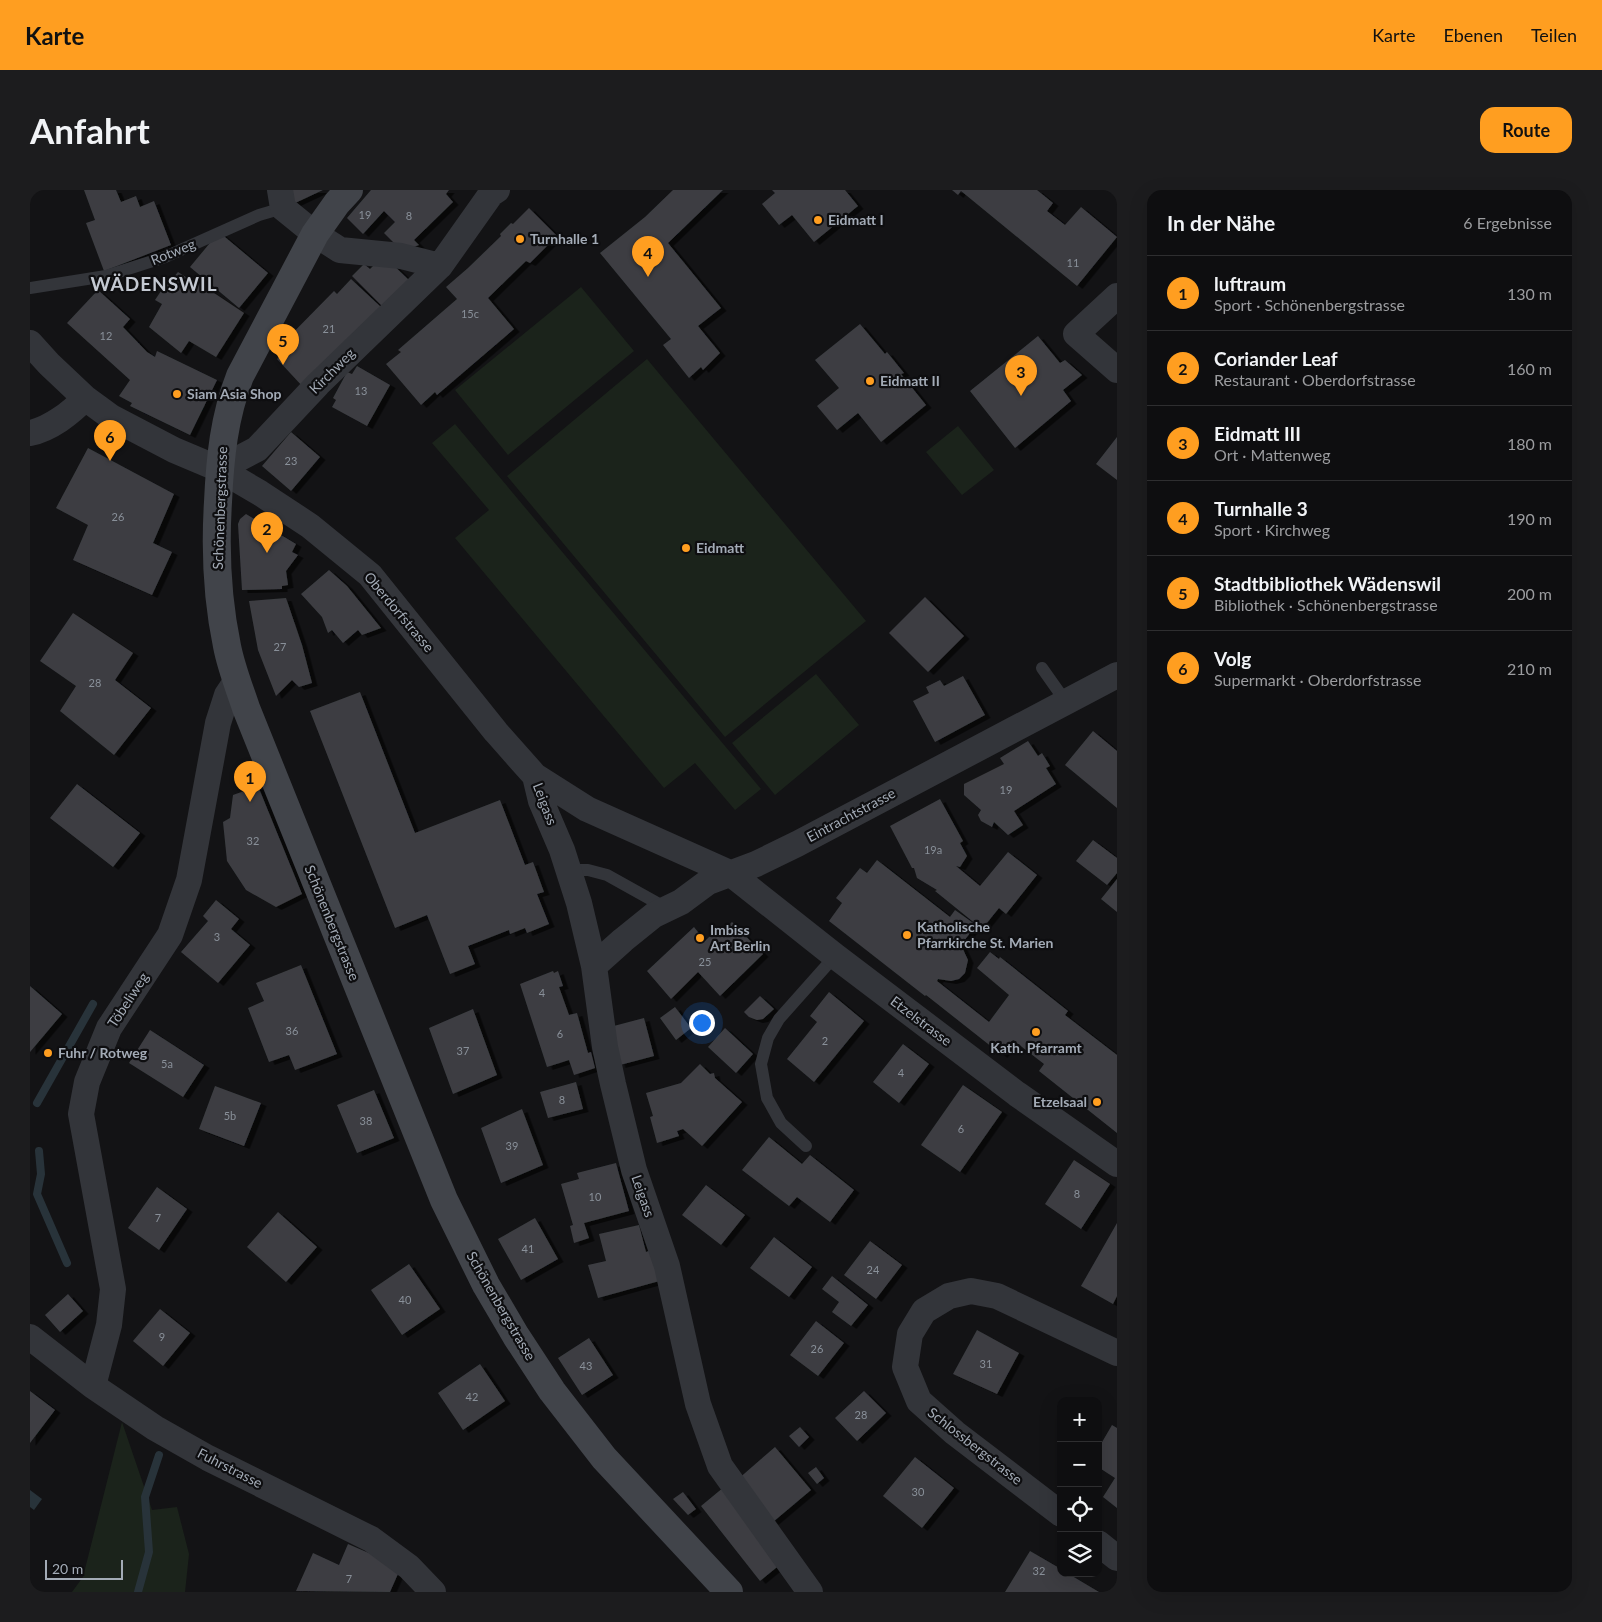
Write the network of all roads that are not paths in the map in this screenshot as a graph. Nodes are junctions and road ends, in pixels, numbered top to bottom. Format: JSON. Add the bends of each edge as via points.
{"nodes":[{"id":1,"x":349,"y":190,"type":"edge"},
{"id":2,"x":497,"y":190,"type":"edge"},
{"id":3,"x":282,"y":199,"type":"edge"},
{"id":4,"x":315,"y":234,"type":"junction"},
{"id":5,"x":440,"y":266,"type":"junction"},
{"id":6,"x":30,"y":288,"type":"edge"},
{"id":7,"x":1117,"y":296,"type":"edge"},
{"id":8,"x":30,"y":343,"type":"edge"},
{"id":9,"x":1117,"y":370,"type":"edge"},
{"id":10,"x":85,"y":398,"type":"junction"},
{"id":11,"x":30,"y":433,"type":"edge"},
{"id":12,"x":219,"y":469,"type":"junction"},
{"id":13,"x":1042,"y":668,"type":"dead end"},
{"id":14,"x":1117,"y":675,"type":"edge"},
{"id":15,"x":237,"y":680,"type":"junction"},
{"id":16,"x":1066,"y":702,"type":"junction"},
{"id":17,"x":534,"y":776,"type":"junction"},
{"id":18,"x":569,"y":870,"type":"junction"},
{"id":19,"x":730,"y":873,"type":"junction"},
{"id":20,"x":668,"y":908,"type":"junction"},
{"id":21,"x":835,"y":956,"type":"junction"},
{"id":22,"x":594,"y":966,"type":"junction"},
{"id":23,"x":806,"y":1146,"type":"dead end"},
{"id":24,"x":1117,"y":1164,"type":"edge"},
{"id":25,"x":30,"y":1337,"type":"edge"},
{"id":26,"x":1117,"y":1353,"type":"edge"},
{"id":27,"x":93,"y":1386,"type":"junction"},
{"id":28,"x":1057,"y":1511,"type":"edge"},
{"id":29,"x":1102,"y":1546,"type":"edge"},
{"id":30,"x":1117,"y":1558,"type":"edge"},
{"id":31,"x":433,"y":1592,"type":"edge"},
{"id":32,"x":729,"y":1592,"type":"edge"},
{"id":33,"x":810,"y":1592,"type":"edge"}],
"edges":[{"from":1,"to":4,"type":"street","name":"Schönenbergstrasse"},
{"from":2,"to":5,"type":"street","name":"Kirchweg"},
{"from":3,"to":4,"type":"street"},
{"from":3,"to":6,"type":"lane","name":"Rotweg","via":[[259,215],[165,257],[106,276]]},
{"from":4,"to":5,"type":"street","via":[[340,250],[401,256]]},
{"from":4,"to":12,"type":"street","name":"Schönenbergstrasse","via":[[231,398]]},
{"from":5,"to":12,"type":"street","name":"Kirchweg","via":[[318,384],[257,449]]},
{"from":7,"to":9,"type":"street","via":[[1076,334]]},
{"from":8,"to":10,"type":"street","name":"Oberdorfstrasse"},
{"from":10,"to":11,"type":"street","via":[[72,412]]},
{"from":10,"to":12,"type":"street","name":"Oberdorfstrasse","via":[[111,418]]},
{"from":12,"to":15,"type":"street","name":"Schönenbergstrasse","via":[[217,571],[227,648]]},
{"from":12,"to":17,"type":"street","name":"Oberdorfstrasse","via":[[310,526],[370,575]]},
{"from":13,"to":16,"type":"lane"},
{"from":14,"to":16,"type":"street","name":"Eintrachtstrasse"},
{"from":15,"to":27,"type":"street","name":"Töbeliweg","via":[[227,695],[218,723],[190,880],[170,935],[109,1028],[85,1090],[81,1114],[113,1289],[109,1325]]},
{"from":15,"to":32,"type":"street","name":"Schönenbergstrasse","via":[[444,1200],[486,1285],[552,1390],[604,1458]]},
{"from":16,"to":19,"type":"street","name":"Eintrachtstrasse","via":[[797,844]]},
{"from":17,"to":18,"type":"street","name":"Leigass"},
{"from":17,"to":19,"type":"street","name":"Oberdorfstrasse","via":[[587,809]]},
{"from":18,"to":20,"type":"lane","via":[[607,875]]},
{"from":18,"to":22,"type":"street","name":"Leigass"},
{"from":19,"to":20,"type":"street","name":"Eintrachtstrasse","via":[[708,882]]},
{"from":19,"to":21,"type":"street","name":"Etzelstrasse"},
{"from":20,"to":22,"type":"street","name":"Eintrachtstrasse","via":[[654,915]]},
{"from":21,"to":23,"type":"lane","via":[[779,1019],[768,1038],[761,1064],[767,1098],[781,1123]]},
{"from":21,"to":24,"type":"street","name":"Etzelstrasse","via":[[1017,1094]]},
{"from":22,"to":33,"type":"street","name":"Leigass","via":[[613,1084],[634,1170],[667,1266],[698,1404],[720,1466]]},
{"from":25,"to":27,"type":"street","name":"Fuhrstrasse"},
{"from":26,"to":28,"type":"street","name":"Schlossbergstrasse","via":[[997,1296],[971,1291],[949,1296],[924,1311],[910,1334],[906,1367],[919,1401],[955,1433]]},
{"from":27,"to":31,"type":"street","name":"Fuhrstrasse","via":[[154,1428],[208,1458],[371,1539],[410,1567]]},
{"from":29,"to":30,"type":"street"}]}
